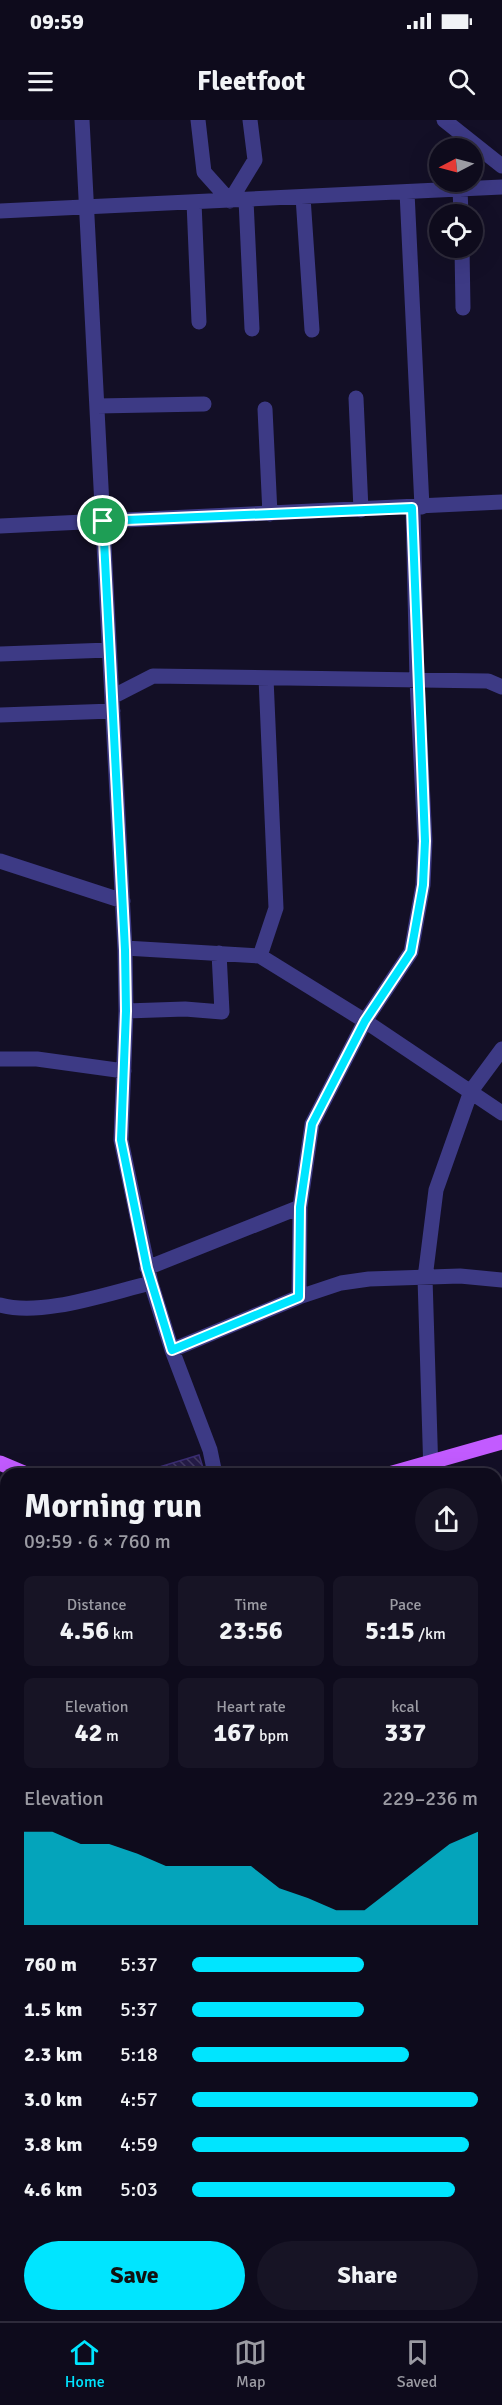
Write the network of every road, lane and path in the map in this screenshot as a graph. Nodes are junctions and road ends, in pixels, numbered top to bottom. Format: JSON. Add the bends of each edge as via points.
{"nodes":[{"id":1,"x":82,"y":120,"type":"edge"},
{"id":2,"x":198,"y":120,"type":"edge"},
{"id":3,"x":250,"y":120,"type":"edge"},
{"id":4,"x":444,"y":120,"type":"edge"},
{"id":5,"x":502,"y":166,"type":"edge"},
{"id":6,"x":502,"y":187,"type":"edge"},
{"id":7,"x":483,"y":188,"type":"edge"},
{"id":8,"x":429,"y":191,"type":"edge"},
{"id":9,"x":407,"y":192,"type":"junction"},
{"id":10,"x":303,"y":197,"type":"junction"},
{"id":11,"x":246,"y":200,"type":"junction"},
{"id":12,"x":230,"y":201,"type":"junction"},
{"id":13,"x":194,"y":202,"type":"junction"},
{"id":14,"x":87,"y":206,"type":"junction"},
{"id":15,"x":0,"y":211,"type":"edge"},
{"id":16,"x":462,"y":258,"type":"edge"},
{"id":17,"x":463,"y":308,"type":"dead end"},
{"id":18,"x":199,"y":322,"type":"dead end"},
{"id":19,"x":252,"y":329,"type":"dead end"},
{"id":20,"x":312,"y":330,"type":"dead end"},
{"id":21,"x":356,"y":398,"type":"dead end"},
{"id":22,"x":204,"y":404,"type":"dead end"},
{"id":23,"x":97,"y":406,"type":"junction"},
{"id":24,"x":265,"y":409,"type":"dead end"},
{"id":25,"x":502,"y":502,"type":"edge"},
{"id":26,"x":417,"y":508,"type":"junction"},
{"id":27,"x":362,"y":510,"type":"junction"},
{"id":28,"x":270,"y":514,"type":"junction"},
{"id":29,"x":103,"y":521,"type":"junction"},
{"id":30,"x":0,"y":526,"type":"edge"},
{"id":31,"x":109,"y":650,"type":"junction"},
{"id":32,"x":0,"y":654,"type":"edge"},
{"id":33,"x":266,"y":678,"type":"junction"},
{"id":34,"x":417,"y":680,"type":"junction"},
{"id":35,"x":502,"y":687,"type":"edge"},
{"id":36,"x":112,"y":704,"type":"junction"},
{"id":37,"x":0,"y":715,"type":"edge"},
{"id":38,"x":0,"y":861,"type":"edge"},
{"id":39,"x":123,"y":902,"type":"junction"},
{"id":40,"x":125,"y":948,"type":"junction"},
{"id":41,"x":219,"y":953,"type":"junction"},
{"id":42,"x":260,"y":956,"type":"junction"},
{"id":43,"x":126,"y":1011,"type":"junction"},
{"id":44,"x":365,"y":1021,"type":"junction"},
{"id":45,"x":502,"y":1049,"type":"edge"},
{"id":46,"x":0,"y":1059,"type":"edge"},
{"id":47,"x":124,"y":1071,"type":"junction"},
{"id":48,"x":471,"y":1091,"type":"junction"},
{"id":49,"x":502,"y":1113,"type":"edge"},
{"id":50,"x":300,"y":1207,"type":"junction"},
{"id":51,"x":149,"y":1275,"type":"junction"},
{"id":52,"x":425,"y":1278,"type":"junction"},
{"id":53,"x":502,"y":1280,"type":"edge"},
{"id":54,"x":299,"y":1297,"type":"junction"},
{"id":55,"x":0,"y":1305,"type":"edge"},
{"id":56,"x":172,"y":1350,"type":"junction"},
{"id":57,"x":502,"y":1442,"type":"edge"},
{"id":58,"x":213,"y":1468,"type":"edge"},
{"id":59,"x":431,"y":1468,"type":"edge"},
{"id":60,"x":434,"y":1468,"type":"edge"}],
"edges":[{"from":1,"to":14,"type":"street"},
{"from":2,"to":12,"type":"street","via":[[204,172]]},
{"from":3,"to":12,"type":"street","via":[[255,160]]},
{"from":4,"to":5,"type":"street"},
{"from":6,"to":7,"type":"street"},
{"from":8,"to":9,"type":"street"},
{"from":9,"to":10,"type":"street"},
{"from":9,"to":26,"type":"street"},
{"from":10,"to":11,"type":"street"},
{"from":10,"to":20,"type":"street"},
{"from":11,"to":12,"type":"street"},
{"from":11,"to":19,"type":"street"},
{"from":12,"to":13,"type":"street"},
{"from":13,"to":14,"type":"street"},
{"from":13,"to":18,"type":"street"},
{"from":14,"to":15,"type":"street"},
{"from":14,"to":23,"type":"street"},
{"from":16,"to":17,"type":"street"},
{"from":21,"to":27,"type":"street"},
{"from":22,"to":23,"type":"street"},
{"from":23,"to":29,"type":"street"},
{"from":24,"to":28,"type":"street"},
{"from":25,"to":26,"type":"street"},
{"from":26,"to":27,"type":"street"},
{"from":26,"to":34,"type":"street"},
{"from":27,"to":28,"type":"street"},
{"from":28,"to":29,"type":"street"},
{"from":29,"to":30,"type":"street"},
{"from":29,"to":31,"type":"street"},
{"from":31,"to":32,"type":"street"},
{"from":31,"to":36,"type":"street"},
{"from":33,"to":34,"type":"street"},
{"from":33,"to":36,"type":"street","via":[[153,676]]},
{"from":33,"to":42,"type":"street","via":[[276,908]]},
{"from":34,"to":35,"type":"street","via":[[488,681]]},
{"from":34,"to":44,"type":"street","via":[[425,841],[423,885],[411,952]]},
{"from":36,"to":37,"type":"street"},
{"from":36,"to":39,"type":"street"},
{"from":38,"to":39,"type":"street"},
{"from":39,"to":40,"type":"street"},
{"from":40,"to":41,"type":"street"},
{"from":40,"to":43,"type":"street"},
{"from":41,"to":42,"type":"street"},
{"from":41,"to":43,"type":"street","via":[[222,1012]]},
{"from":42,"to":44,"type":"street"},
{"from":43,"to":47,"type":"street"},
{"from":44,"to":48,"type":"street"},
{"from":44,"to":50,"type":"street","via":[[312,1124]]},
{"from":45,"to":48,"type":"street"},
{"from":46,"to":47,"type":"street","via":[[37,1059]]},
{"from":47,"to":51,"type":"street","via":[[121,1140]]},
{"from":48,"to":49,"type":"street"},
{"from":48,"to":52,"type":"street","via":[[436,1190]]},
{"from":50,"to":51,"type":"street"},
{"from":50,"to":54,"type":"street"},
{"from":51,"to":55,"type":"street","via":[[50,1306]]},
{"from":51,"to":56,"type":"street"},
{"from":52,"to":53,"type":"street"},
{"from":52,"to":54,"type":"street","via":[[340,1283]]},
{"from":52,"to":59,"type":"street"},
{"from":54,"to":56,"type":"street"},
{"from":56,"to":58,"type":"street"},
{"from":57,"to":60,"type":"main road"}]}
